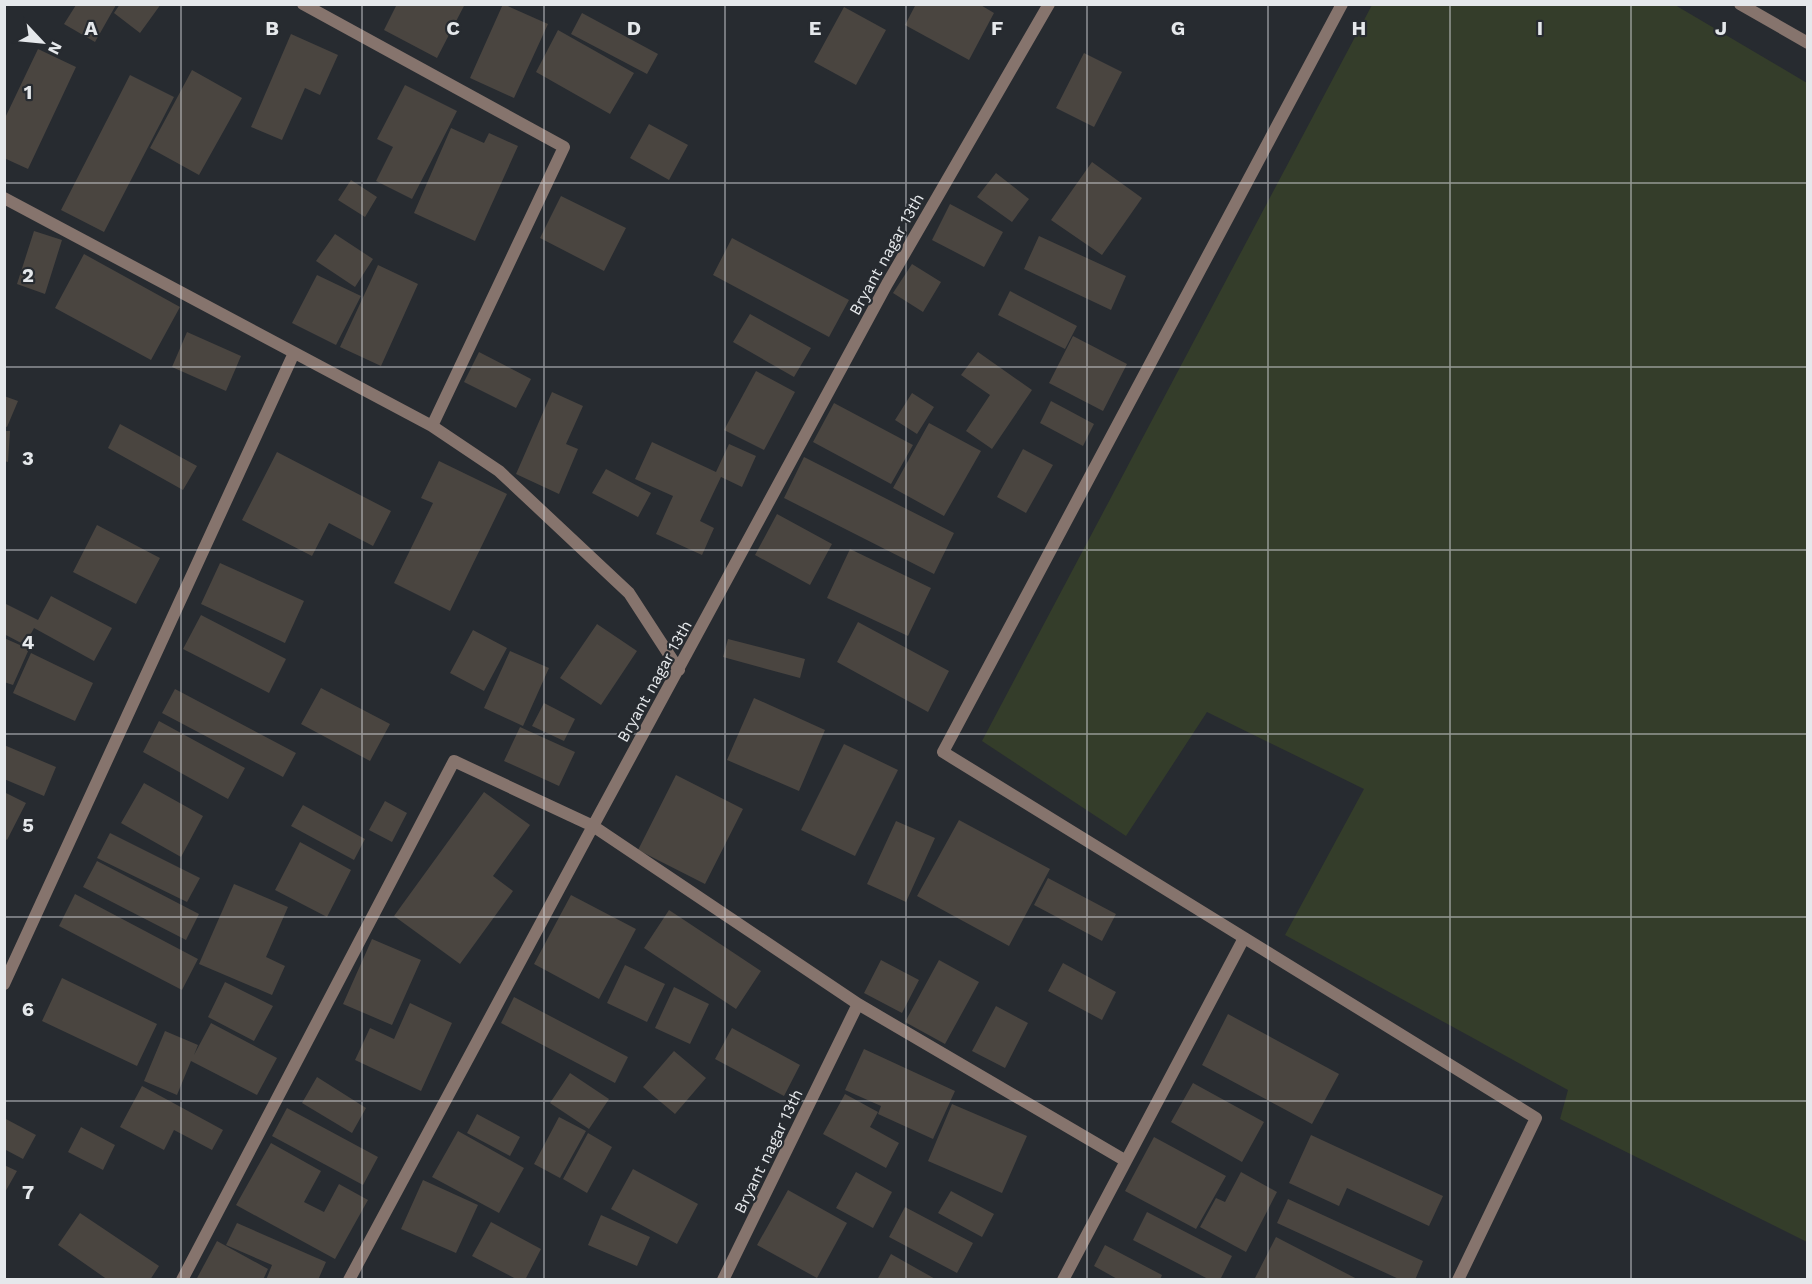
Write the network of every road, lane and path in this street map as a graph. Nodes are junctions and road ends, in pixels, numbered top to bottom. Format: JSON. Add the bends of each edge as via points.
{"nodes":[{"id":1,"x":303,"y":4,"type":"edge"},
{"id":2,"x":1049,"y":4,"type":"edge"},
{"id":3,"x":1342,"y":4,"type":"edge"},
{"id":4,"x":1740,"y":4,"type":"edge"},
{"id":5,"x":1808,"y":43,"type":"edge"},
{"id":6,"x":4,"y":198,"type":"edge"},
{"id":7,"x":294,"y":353,"type":"junction"},
{"id":8,"x":432,"y":426,"type":"junction"},
{"id":9,"x":679,"y":670,"type":"junction"},
{"id":10,"x":592,"y":826,"type":"junction"},
{"id":11,"x":1244,"y":938,"type":"junction"},
{"id":12,"x":4,"y":984,"type":"edge"},
{"id":13,"x":858,"y":1004,"type":"junction"},
{"id":14,"x":1126,"y":1161,"type":"junction"},
{"id":15,"x":182,"y":1280,"type":"edge"},
{"id":16,"x":349,"y":1280,"type":"edge"},
{"id":17,"x":723,"y":1280,"type":"edge"},
{"id":18,"x":1063,"y":1280,"type":"edge"},
{"id":19,"x":1458,"y":1280,"type":"edge"}],
"edges":[{"from":1,"to":8,"type":"street","via":[[564,147]]},
{"from":2,"to":9,"type":"street","name":"Bryant nagar 13th","via":[[887,284]]},
{"from":3,"to":11,"type":"street","via":[[943,752]]},
{"from":4,"to":5,"type":"street"},
{"from":6,"to":7,"type":"street"},
{"from":7,"to":8,"type":"street"},
{"from":7,"to":12,"type":"street"},
{"from":8,"to":9,"type":"street","via":[[499,471],[629,593]]},
{"from":9,"to":10,"type":"street","name":"Bryant nagar 13th"},
{"from":10,"to":13,"type":"street"},
{"from":10,"to":15,"type":"street","via":[[454,761]]},
{"from":10,"to":16,"type":"street","name":"Bryant nagar 13th"},
{"from":11,"to":14,"type":"street"},
{"from":11,"to":19,"type":"street","via":[[1536,1118]]},
{"from":13,"to":14,"type":"street"},
{"from":13,"to":17,"type":"street","name":"Bryant nagar 13th"},
{"from":14,"to":18,"type":"street"}]}
